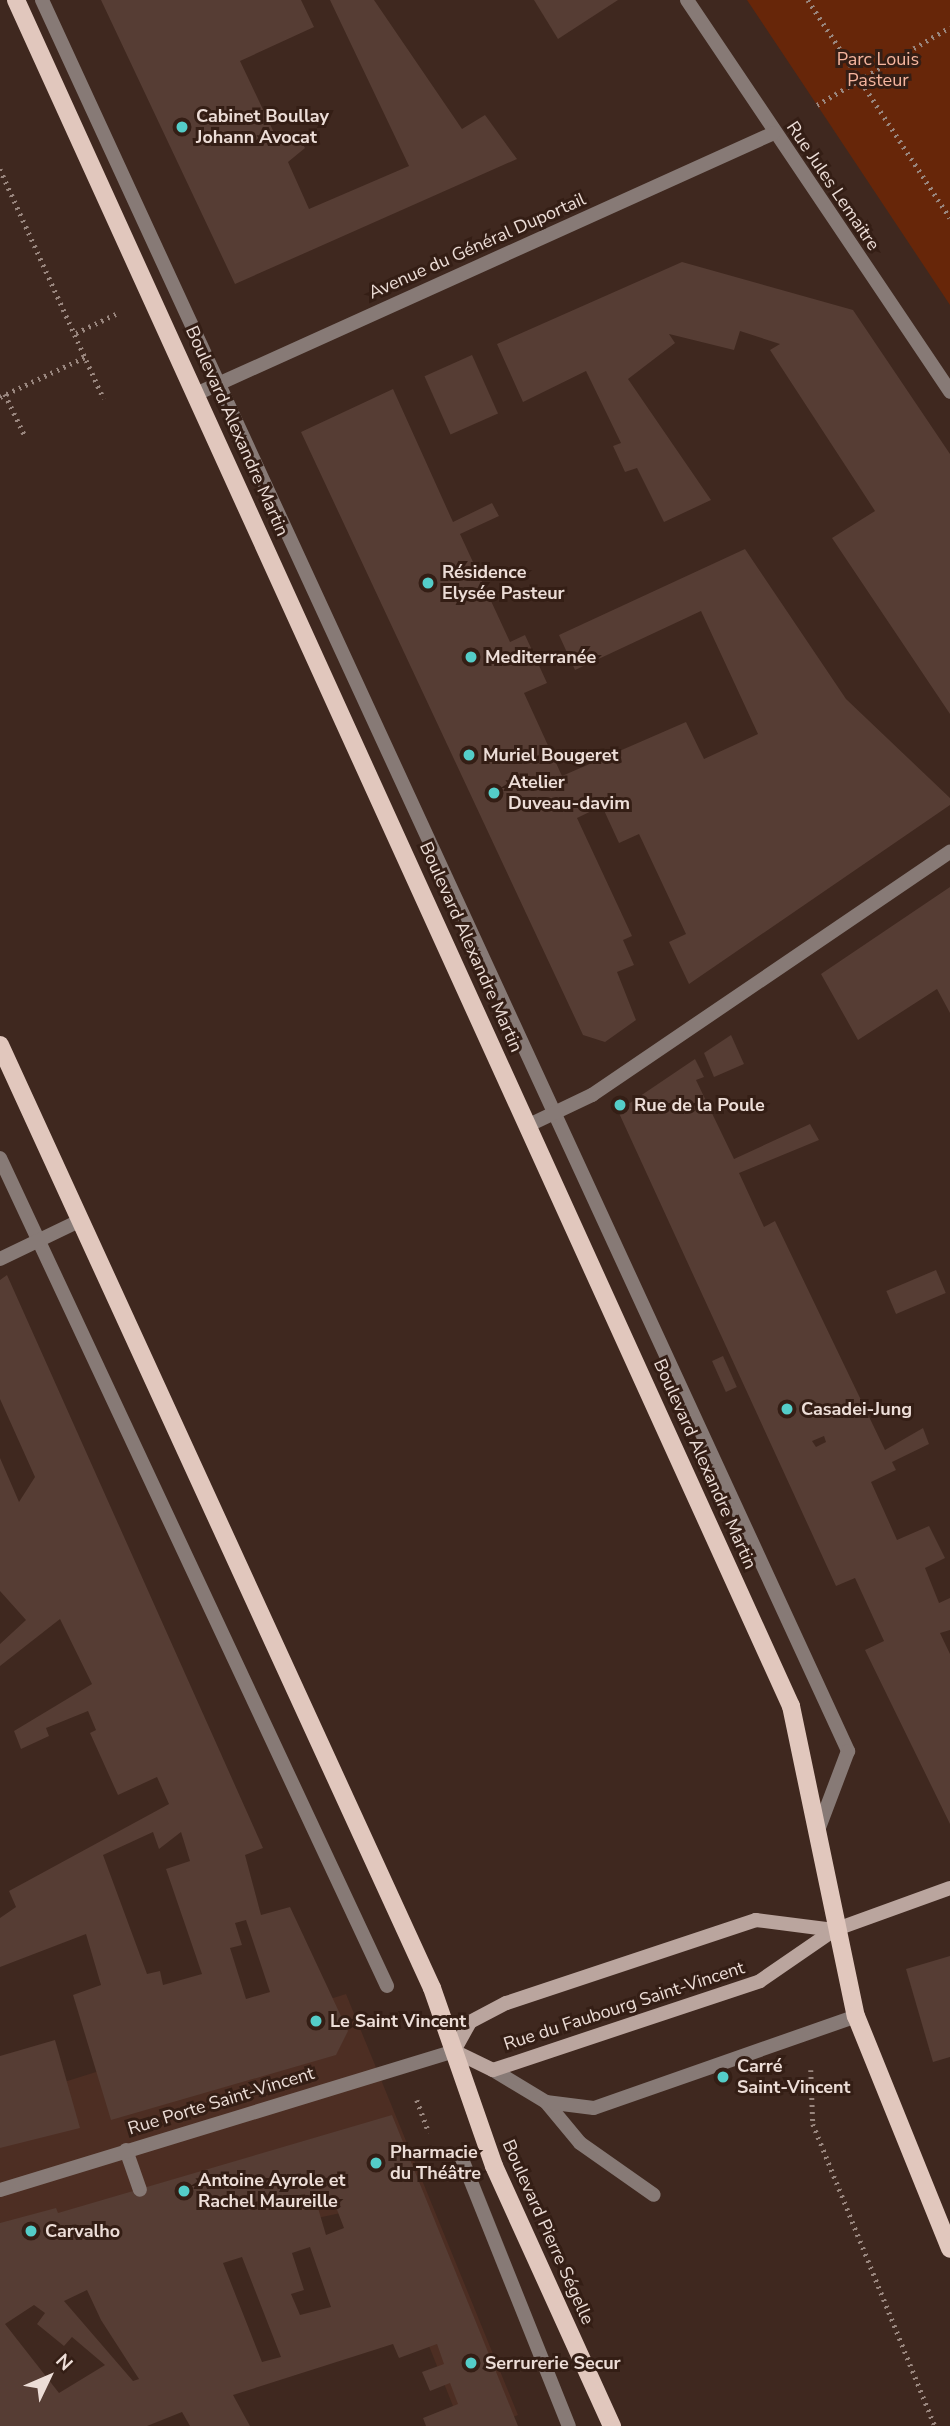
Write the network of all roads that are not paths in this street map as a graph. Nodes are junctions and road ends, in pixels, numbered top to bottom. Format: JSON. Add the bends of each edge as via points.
{"nodes":[{"id":1,"x":16,"y":0,"type":"edge"},
{"id":2,"x":42,"y":0,"type":"edge"},
{"id":3,"x":687,"y":0,"type":"edge"},
{"id":4,"x":774,"y":133,"type":"junction"},
{"id":5,"x":221,"y":383,"type":"junction"},
{"id":6,"x":950,"y":392,"type":"edge"},
{"id":7,"x":196,"y":394,"type":"junction"},
{"id":8,"x":950,"y":852,"type":"edge"},
{"id":9,"x":0,"y":1045,"type":"edge"},
{"id":10,"x":556,"y":1112,"type":"junction"},
{"id":11,"x":529,"y":1125,"type":"junction"},
{"id":12,"x":0,"y":1158,"type":"edge"},
{"id":13,"x":81,"y":1220,"type":"junction"},
{"id":14,"x":38,"y":1239,"type":"junction"},
{"id":15,"x":0,"y":1259,"type":"edge"},
{"id":16,"x":817,"y":1835,"type":"junction"},
{"id":17,"x":950,"y":1888,"type":"edge"},
{"id":18,"x":834,"y":1930,"type":"junction"},
{"id":19,"x":387,"y":1986,"type":"dead end"},
{"id":20,"x":856,"y":2016,"type":"junction"},
{"id":21,"x":454,"y":2051,"type":"junction"},
{"id":22,"x":493,"y":2070,"type":"junction"},
{"id":23,"x":546,"y":2102,"type":"junction"},
{"id":24,"x":126,"y":2150,"type":"junction"},
{"id":25,"x":460,"y":2154,"type":"dead end"},
{"id":26,"x":0,"y":2190,"type":"edge"},
{"id":27,"x":140,"y":2190,"type":"dead end"},
{"id":28,"x":654,"y":2195,"type":"dead end"},
{"id":29,"x":950,"y":2249,"type":"edge"},
{"id":30,"x":569,"y":2426,"type":"edge"},
{"id":31,"x":612,"y":2426,"type":"edge"}],
"edges":[{"from":1,"to":7,"type":"main road","name":"Boulevard Alexandre Martin"},
{"from":2,"to":5,"type":"street"},
{"from":3,"to":4,"type":"street","name":"Rue Jules Lemaitre"},
{"from":4,"to":5,"type":"street","name":"Avenue du Général Duportail"},
{"from":4,"to":6,"type":"street","name":"Rue Jules Lemaitre"},
{"from":5,"to":7,"type":"street","name":"Avenue du Général Duportail"},
{"from":5,"to":10,"type":"street"},
{"from":7,"to":11,"type":"main road","name":"Boulevard Alexandre Martin"},
{"from":8,"to":10,"type":"street","via":[[592,1095]]},
{"from":9,"to":13,"type":"main road"},
{"from":10,"to":11,"type":"street"},
{"from":10,"to":16,"type":"street","via":[[848,1751]]},
{"from":11,"to":16,"type":"main road","name":"Boulevard Alexandre Martin","via":[[791,1706]]},
{"from":12,"to":14,"type":"street"},
{"from":13,"to":14,"type":"street"},
{"from":13,"to":21,"type":"main road","via":[[432,1988]]},
{"from":14,"to":15,"type":"street"},
{"from":14,"to":19,"type":"street"},
{"from":16,"to":18,"type":"main road","name":"Boulevard Alexandre Martin"},
{"from":17,"to":18,"type":"main road","name":"Rue du Faubourg Saint-Vincent"},
{"from":18,"to":20,"type":"main road"},
{"from":18,"to":21,"type":"main road","name":"Rue du Faubourg Saint-Vincent","via":[[756,1920],[506,2003],[470,2022]]},
{"from":18,"to":22,"type":"main road","name":"Rue du Faubourg Saint-Vincent","via":[[760,1981]]},
{"from":20,"to":23,"type":"street","via":[[594,2108]]},
{"from":20,"to":29,"type":"main road"},
{"from":21,"to":22,"type":"main road","name":"Rue du Faubourg Saint-Vincent"},
{"from":21,"to":24,"type":"street","name":"Rue Porte Saint-Vincent"},
{"from":21,"to":31,"type":"main road","name":"Boulevard Pierre Ségelle","via":[[495,2166]]},
{"from":22,"to":23,"type":"street"},
{"from":23,"to":28,"type":"street","via":[[580,2143]]},
{"from":24,"to":26,"type":"street","name":"Rue Porte Saint-Vincent"},
{"from":24,"to":27,"type":"street"},
{"from":25,"to":30,"type":"street"}]}
